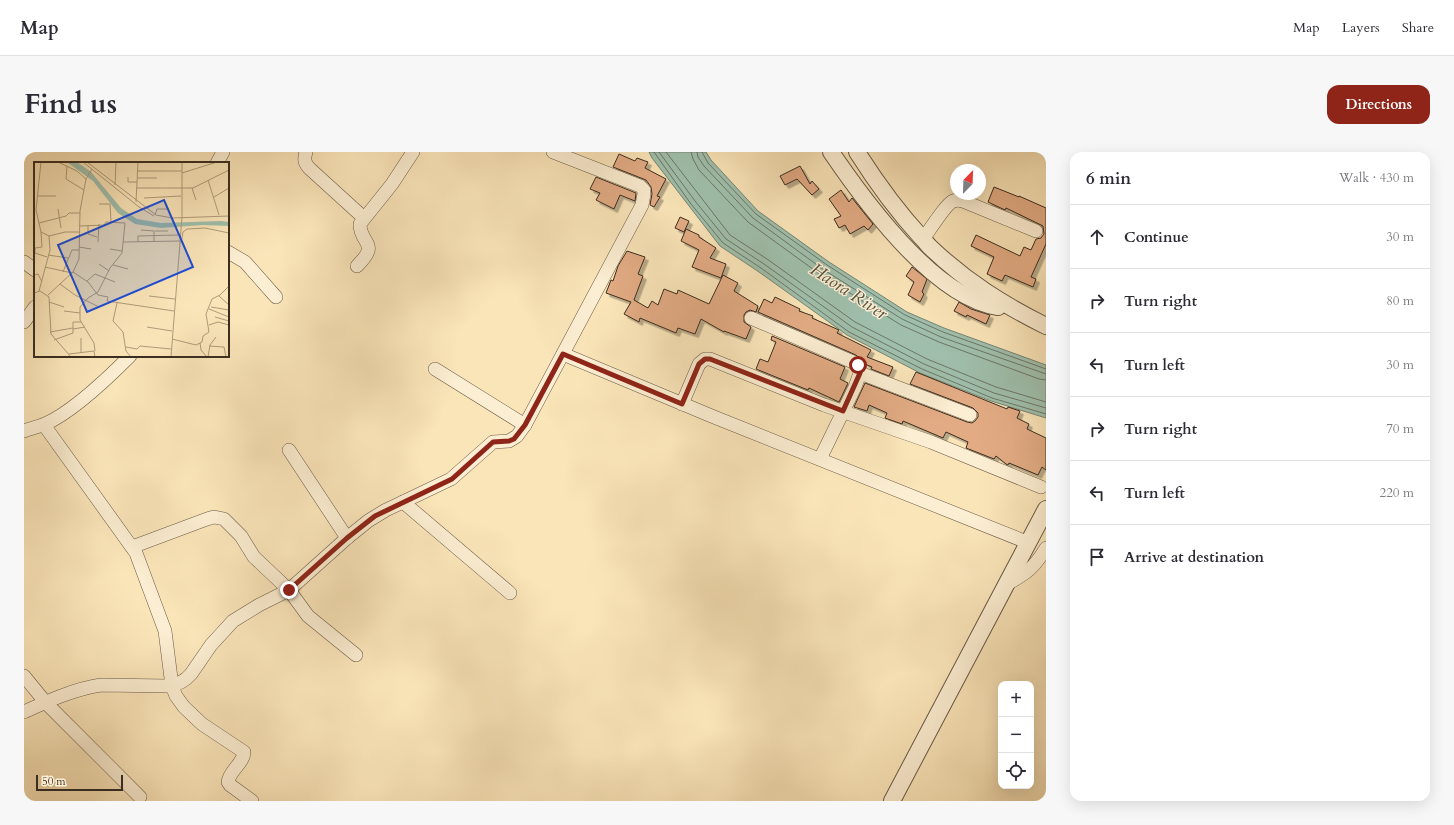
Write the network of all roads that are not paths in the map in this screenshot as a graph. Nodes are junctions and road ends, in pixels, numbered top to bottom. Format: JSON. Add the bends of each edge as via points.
{"nodes":[{"id":1,"x":223,"y":152,"type":"edge"},
{"id":2,"x":306,"y":152,"type":"edge"},
{"id":3,"x":413,"y":152,"type":"edge"},
{"id":4,"x":553,"y":152,"type":"edge"},
{"id":5,"x":831,"y":152,"type":"edge"},
{"id":6,"x":857,"y":152,"type":"edge"},
{"id":7,"x":218,"y":162,"type":"edge"},
{"id":8,"x":364,"y":218,"type":"junction"},
{"id":9,"x":1036,"y":231,"type":"dead end"},
{"id":10,"x":923,"y":239,"type":"junction"},
{"id":11,"x":229,"y":253,"type":"edge"},
{"id":12,"x":24,"y":262,"type":"edge"},
{"id":13,"x":357,"y":266,"type":"dead end"},
{"id":14,"x":34,"y":269,"type":"edge"},
{"id":15,"x":276,"y":297,"type":"dead end"},
{"id":16,"x":34,"y":308,"type":"edge"},
{"id":17,"x":1012,"y":309,"type":"junction"},
{"id":18,"x":751,"y":318,"type":"dead end"},
{"id":19,"x":24,"y":322,"type":"edge"},
{"id":20,"x":1046,"y":326,"type":"edge"},
{"id":21,"x":563,"y":354,"type":"junction"},
{"id":22,"x":129,"y":357,"type":"edge"},
{"id":23,"x":435,"y":369,"type":"dead end"},
{"id":24,"x":860,"y":373,"type":"junction"},
{"id":25,"x":682,"y":404,"type":"junction"},
{"id":26,"x":843,"y":411,"type":"junction"},
{"id":27,"x":970,"y":415,"type":"dead end"},
{"id":28,"x":525,"y":425,"type":"junction"},
{"id":29,"x":31,"y":426,"type":"edge"},
{"id":30,"x":289,"y":450,"type":"dead end"},
{"id":31,"x":820,"y":459,"type":"junction"},
{"id":32,"x":1041,"y":487,"type":"dead end"},
{"id":33,"x":403,"y":502,"type":"junction"},
{"id":34,"x":1046,"y":509,"type":"edge"},
{"id":35,"x":347,"y":538,"type":"junction"},
{"id":36,"x":1029,"y":543,"type":"junction"},
{"id":37,"x":132,"y":546,"type":"junction"},
{"id":38,"x":1046,"y":548,"type":"edge"},
{"id":39,"x":1007,"y":584,"type":"junction"},
{"id":40,"x":289,"y":590,"type":"junction"},
{"id":41,"x":510,"y":593,"type":"dead end"},
{"id":42,"x":356,"y":655,"type":"dead end"},
{"id":43,"x":24,"y":676,"type":"edge"},
{"id":44,"x":172,"y":686,"type":"junction"},
{"id":45,"x":46,"y":703,"type":"junction"},
{"id":46,"x":24,"y":712,"type":"edge"},
{"id":47,"x":140,"y":797,"type":"dead end"},
{"id":48,"x":252,"y":801,"type":"edge"},
{"id":49,"x":892,"y":801,"type":"edge"}],
"edges":[{"from":1,"to":7,"type":"street"},
{"from":2,"to":8,"type":"street","via":[[304,159],[309,168]]},
{"from":3,"to":8,"type":"street","via":[[392,184]]},
{"from":4,"to":21,"type":"street","via":[[640,186],[644,190],[642,205]]},
{"from":5,"to":17,"type":"street","via":[[884,223],[925,266],[947,285],[969,298],[989,306]]},
{"from":6,"to":10,"type":"street"},
{"from":8,"to":13,"type":"street","via":[[360,230],[368,250],[365,258]]},
{"from":9,"to":10,"type":"street","via":[[958,200],[948,205]]},
{"from":10,"to":17,"type":"street","via":[[958,272]]},
{"from":11,"to":15,"type":"street","via":[[245,262]]},
{"from":12,"to":14,"type":"street"},
{"from":16,"to":19,"type":"street"},
{"from":17,"to":20,"type":"street"},
{"from":18,"to":24,"type":"street","via":[[853,362],[860,369]]},
{"from":21,"to":25,"type":"street"},
{"from":21,"to":28,"type":"street"},
{"from":22,"to":29,"type":"street","via":[[61,415]]},
{"from":23,"to":28,"type":"street"},
{"from":24,"to":26,"type":"street"},
{"from":24,"to":27,"type":"street"},
{"from":25,"to":26,"type":"street","via":[[699,364],[705,359],[710,359]]},
{"from":25,"to":31,"type":"street"},
{"from":26,"to":31,"type":"street"},
{"from":26,"to":32,"type":"street","via":[[938,445]]},
{"from":28,"to":33,"type":"street","via":[[514,439],[496,441],[487,446],[452,479]]},
{"from":29,"to":37,"type":"street"},
{"from":30,"to":35,"type":"street"},
{"from":31,"to":36,"type":"street"},
{"from":33,"to":35,"type":"street","via":[[375,516]]},
{"from":33,"to":41,"type":"street"},
{"from":34,"to":36,"type":"street"},
{"from":35,"to":40,"type":"street"},
{"from":36,"to":39,"type":"street"},
{"from":37,"to":40,"type":"street","via":[[218,517],[224,519],[241,536],[254,557]]},
{"from":37,"to":44,"type":"street","via":[[165,631]]},
{"from":38,"to":39,"type":"street","via":[[1032,568]]},
{"from":39,"to":49,"type":"street"},
{"from":40,"to":42,"type":"street","via":[[308,616]]},
{"from":40,"to":44,"type":"street","via":[[233,621],[211,645],[191,674]]},
{"from":43,"to":45,"type":"street"},
{"from":44,"to":45,"type":"street","via":[[101,685],[80,689]]},
{"from":44,"to":48,"type":"street","via":[[184,708],[202,724],[244,752],[244,757],[228,782]]},
{"from":45,"to":46,"type":"street"},
{"from":45,"to":47,"type":"street"}]}
